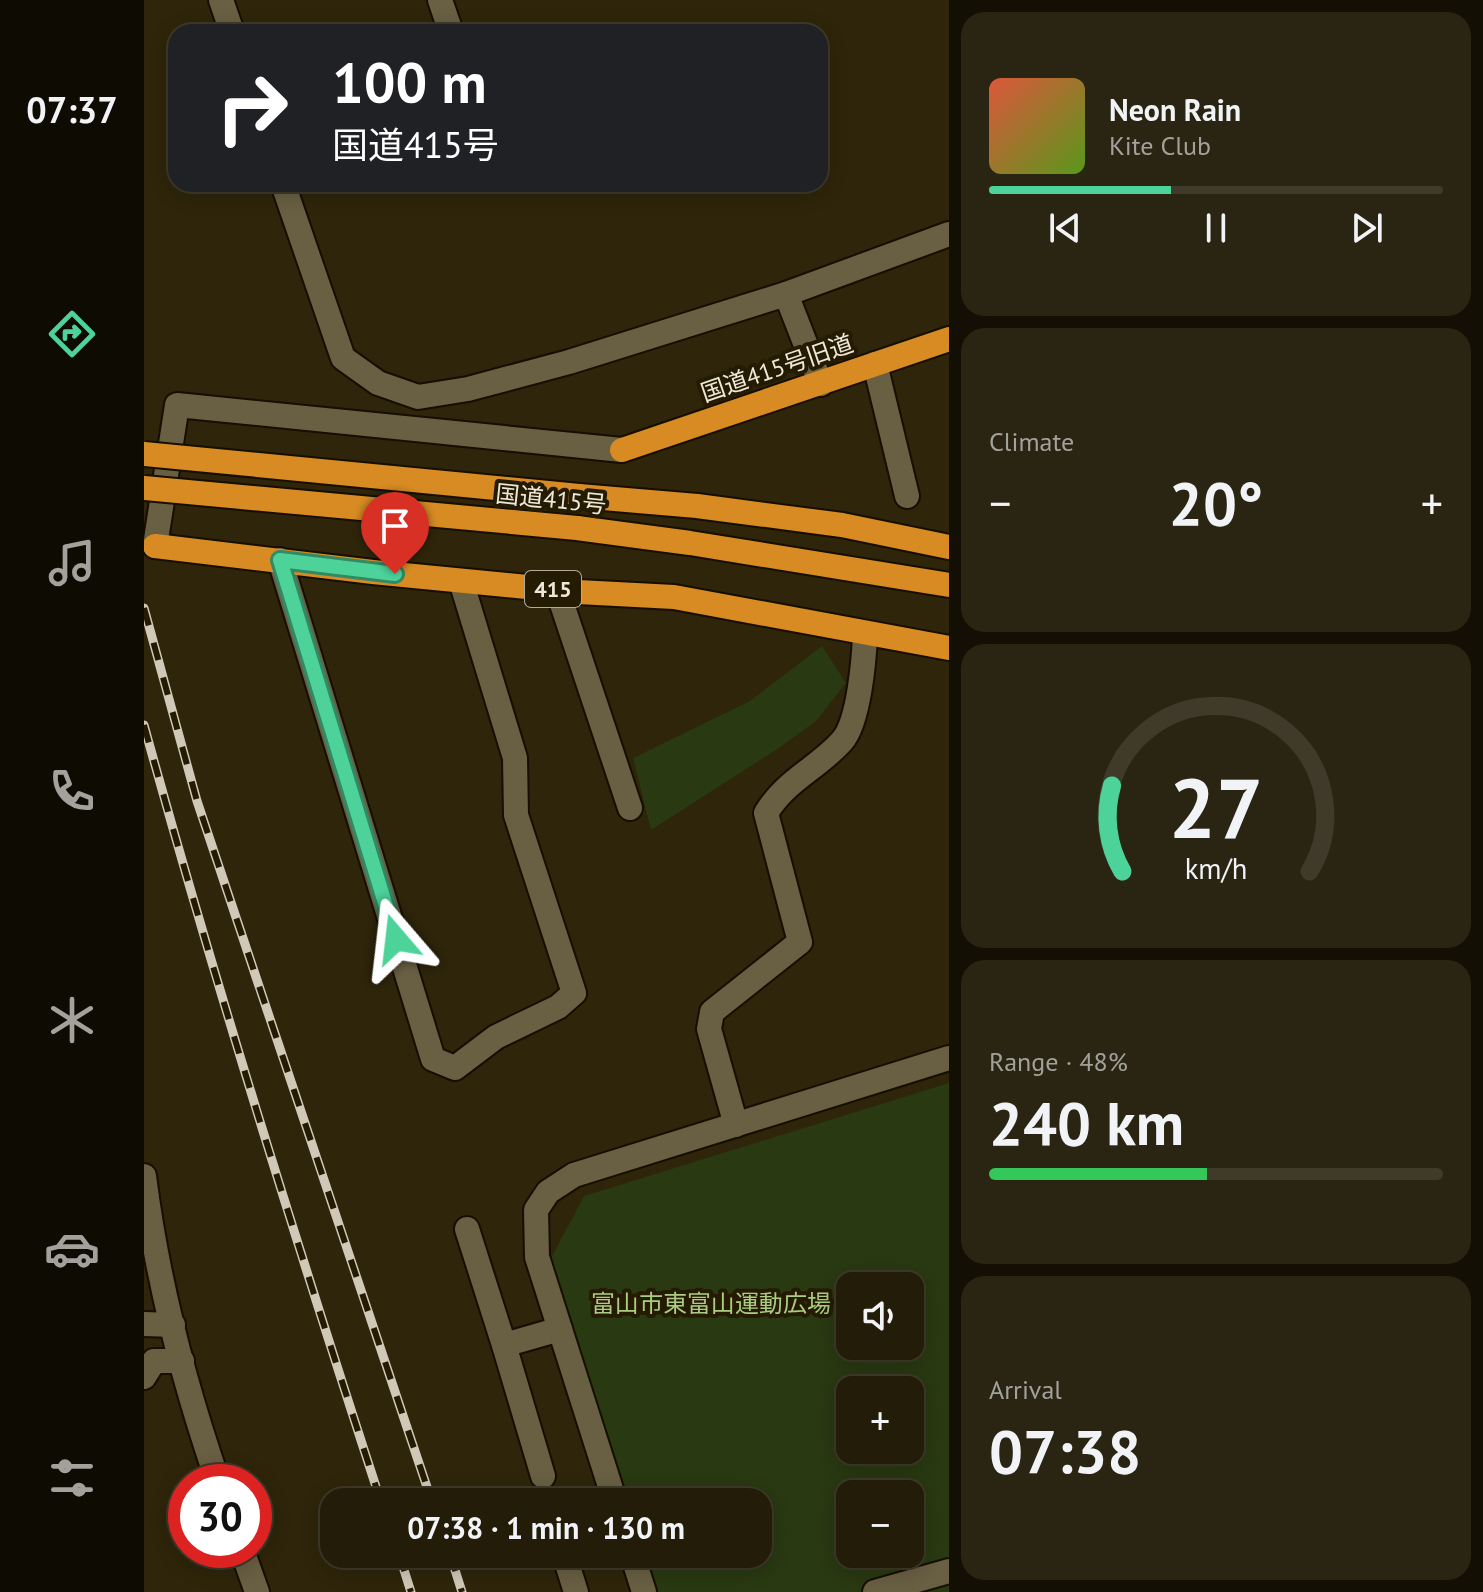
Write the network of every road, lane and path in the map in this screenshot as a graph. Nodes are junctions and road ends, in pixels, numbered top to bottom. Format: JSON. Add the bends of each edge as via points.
{"nodes":[{"id":1,"x":221,"y":0,"type":"edge"},
{"id":2,"x":440,"y":0,"type":"edge"},
{"id":3,"x":229,"y":24,"type":"edge"},
{"id":4,"x":448,"y":24,"type":"edge"},
{"id":5,"x":286,"y":192,"type":"edge"},
{"id":6,"x":949,"y":234,"type":"edge"},
{"id":7,"x":786,"y":294,"type":"junction"},
{"id":8,"x":949,"y":339,"type":"edge"},
{"id":9,"x":875,"y":364,"type":"junction"},
{"id":10,"x":821,"y":384,"type":"junction"},
{"id":11,"x":622,"y":450,"type":"joint"},
{"id":12,"x":144,"y":454,"type":"edge"},
{"id":13,"x":144,"y":488,"type":"edge"},
{"id":14,"x":907,"y":496,"type":"dead end"},
{"id":15,"x":155,"y":546,"type":"joint"},
{"id":16,"x":949,"y":547,"type":"edge"},
{"id":17,"x":280,"y":560,"type":"junction"},
{"id":18,"x":461,"y":581,"type":"junction"},
{"id":19,"x":949,"y":585,"type":"edge"},
{"id":20,"x":557,"y":589,"type":"junction"},
{"id":21,"x":865,"y":634,"type":"junction"},
{"id":22,"x":949,"y":648,"type":"edge"},
{"id":23,"x":630,"y":808,"type":"dead end"},
{"id":24,"x":949,"y":1058,"type":"edge"},
{"id":25,"x":736,"y":1125,"type":"junction"},
{"id":26,"x":144,"y":1176,"type":"edge"},
{"id":27,"x":467,"y":1229,"type":"dead end"},
{"id":28,"x":144,"y":1324,"type":"edge"},
{"id":29,"x":173,"y":1325,"type":"junction"},
{"id":30,"x":560,"y":1329,"type":"junction"},
{"id":31,"x":504,"y":1345,"type":"junction"},
{"id":32,"x":182,"y":1361,"type":"junction"},
{"id":33,"x":144,"y":1377,"type":"edge"},
{"id":34,"x":212,"y":1464,"type":"edge"},
{"id":35,"x":543,"y":1476,"type":"dead end"},
{"id":36,"x":611,"y":1488,"type":"edge"},
{"id":37,"x":248,"y":1568,"type":"edge"},
{"id":38,"x":568,"y":1568,"type":"edge"},
{"id":39,"x":636,"y":1568,"type":"edge"},
{"id":40,"x":949,"y":1571,"type":"edge"},
{"id":41,"x":257,"y":1592,"type":"edge"},
{"id":42,"x":576,"y":1592,"type":"edge"},
{"id":43,"x":644,"y":1592,"type":"edge"},
{"id":44,"x":875,"y":1592,"type":"edge"}],
"edges":[{"from":1,"to":3,"type":"street"},
{"from":2,"to":4,"type":"street"},
{"from":5,"to":7,"type":"street","via":[[343,358],[378,383],[418,397],[569,362]]},
{"from":6,"to":7,"type":"street"},
{"from":7,"to":10,"type":"street"},
{"from":8,"to":9,"type":"highway","name":"国道415号旧道"},
{"from":9,"to":10,"type":"highway","name":"国道415号旧道"},
{"from":9,"to":14,"type":"street"},
{"from":10,"to":11,"type":"highway","name":"国道415号旧道"},
{"from":11,"to":15,"type":"street","via":[[177,405]]},
{"from":12,"to":16,"type":"highway","name":"国道415号","bridge":true,"via":[[697,506],[828,523]]},
{"from":13,"to":19,"type":"highway","name":"国道415号","bridge":true,"via":[[577,528]]},
{"from":15,"to":17,"type":"highway","number":"415"},
{"from":17,"to":18,"type":"highway","number":"415"},
{"from":17,"to":18,"type":"street","via":[[433,1059],[455,1068],[496,1037],[558,1007],[574,993],[516,815],[515,758]]},
{"from":18,"to":20,"type":"highway","number":"415"},
{"from":20,"to":21,"type":"highway","number":"415","via":[[674,597]]},
{"from":20,"to":23,"type":"street"},
{"from":21,"to":22,"type":"highway","number":"415"},
{"from":21,"to":25,"type":"street","via":[[854,716],[844,740],[778,794],[766,813],[800,942],[712,1012],[709,1029]]},
{"from":24,"to":25,"type":"street"},
{"from":25,"to":30,"type":"street","via":[[574,1175],[548,1192],[536,1210],[537,1257]]},
{"from":26,"to":29,"type":"street","via":[[152,1242]]},
{"from":27,"to":31,"type":"street"},
{"from":28,"to":29,"type":"street"},
{"from":29,"to":32,"type":"street"},
{"from":30,"to":31,"type":"street"},
{"from":30,"to":36,"type":"street"},
{"from":31,"to":35,"type":"street"},
{"from":32,"to":33,"type":"street","via":[[154,1361]]},
{"from":32,"to":34,"type":"street"},
{"from":37,"to":41,"type":"street"},
{"from":38,"to":42,"type":"street"},
{"from":39,"to":43,"type":"street"},
{"from":40,"to":44,"type":"street"}]}
